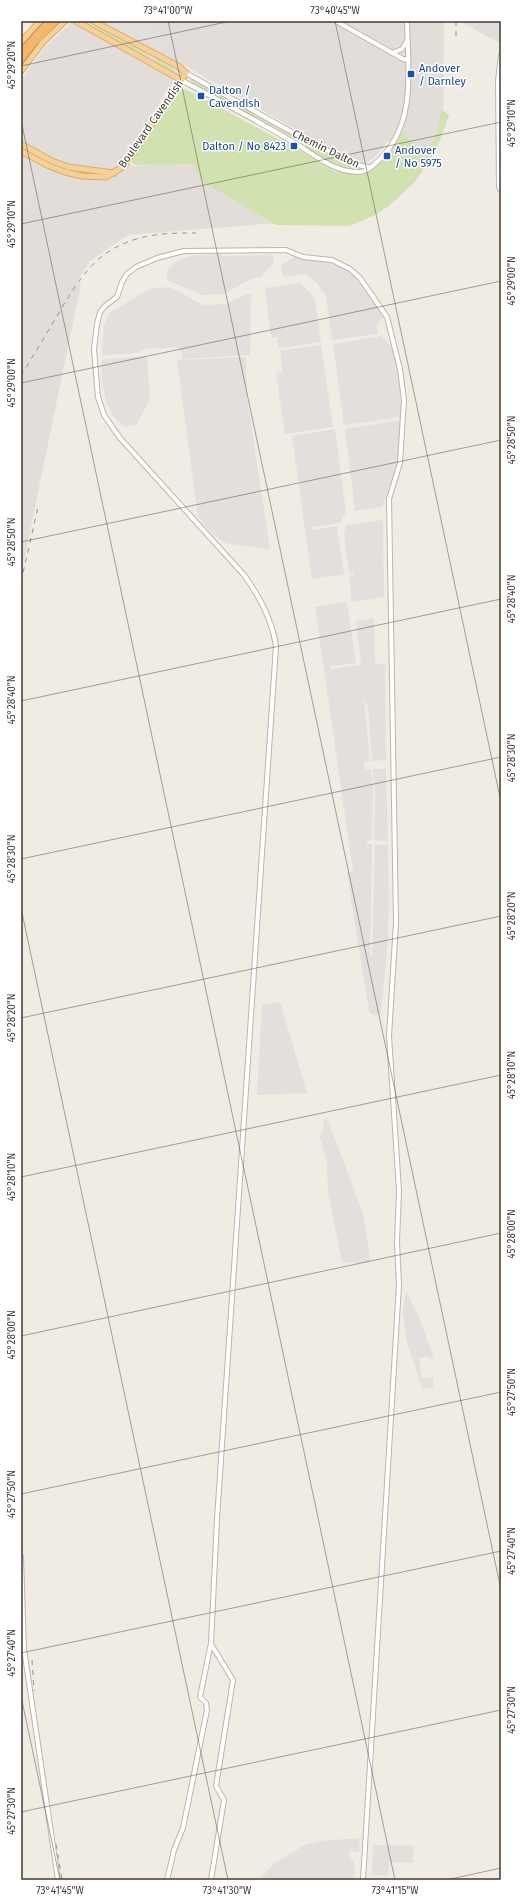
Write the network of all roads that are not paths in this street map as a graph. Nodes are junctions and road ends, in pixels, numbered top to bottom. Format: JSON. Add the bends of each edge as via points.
{"nodes":[{"id":1,"x":40,"y":21,"type":"edge"},
{"id":2,"x":49,"y":21,"type":"edge"},
{"id":3,"x":56,"y":21,"type":"edge"},
{"id":4,"x":65,"y":21,"type":"edge"},
{"id":5,"x":76,"y":21,"type":"edge"},
{"id":6,"x":93,"y":21,"type":"edge"},
{"id":7,"x":336,"y":21,"type":"edge"},
{"id":8,"x":407,"y":21,"type":"edge"},
{"id":9,"x":408,"y":41,"type":"junction"},
{"id":10,"x":21,"y":42,"type":"edge"},
{"id":11,"x":21,"y":52,"type":"edge"},
{"id":12,"x":392,"y":53,"type":"junction"},
{"id":13,"x":501,"y":55,"type":"edge"},
{"id":14,"x":21,"y":60,"type":"edge"},
{"id":15,"x":408,"y":60,"type":"junction"},
{"id":16,"x":21,"y":70,"type":"edge"},
{"id":17,"x":186,"y":73,"type":"junction"},
{"id":18,"x":180,"y":80,"type":"junction"},
{"id":19,"x":500,"y":111,"type":"edge"},
{"id":20,"x":21,"y":144,"type":"edge"},
{"id":21,"x":21,"y":151,"type":"edge"},
{"id":22,"x":371,"y":167,"type":"junction"},
{"id":23,"x":114,"y":173,"type":"junction"},
{"id":24,"x":500,"y":179,"type":"edge"},
{"id":25,"x":501,"y":190,"type":"edge"},
{"id":26,"x":21,"y":1557,"type":"edge"},
{"id":27,"x":211,"y":1643,"type":"junction"},
{"id":28,"x":58,"y":1880,"type":"edge"},
{"id":29,"x":167,"y":1880,"type":"edge"},
{"id":30,"x":211,"y":1880,"type":"edge"},
{"id":31,"x":363,"y":1880,"type":"edge"}],
"edges":[{"from":1,"to":10,"type":"main road"},
{"from":2,"to":11,"type":"highway"},
{"from":3,"to":14,"type":"highway"},
{"from":4,"to":16,"type":"main road","via":[[42,42]]},
{"from":5,"to":18,"type":"main road","name":"Chemin Dalton"},
{"from":6,"to":17,"type":"main road","name":"Chemin Dalton","via":[[178,66]]},
{"from":7,"to":12,"type":"street"},
{"from":8,"to":9,"type":"street"},
{"from":9,"to":12,"type":"street","via":[[402,49]]},
{"from":9,"to":15,"type":"street"},
{"from":12,"to":15,"type":"street"},
{"from":13,"to":19,"type":"street","via":[[498,76]]},
{"from":15,"to":22,"type":"street","via":[[408,98],[403,120],[391,145]]},
{"from":17,"to":18,"type":"main road","name":"Boulevard Cavendish"},
{"from":17,"to":22,"type":"street","name":"Chemin Dalton","via":[[356,165]]},
{"from":18,"to":22,"type":"street","name":"Chemin Dalton","via":[[296,143],[331,166],[357,172]]},
{"from":18,"to":23,"type":"main road","name":"Boulevard Cavendish","via":[[126,163]]},
{"from":19,"to":24,"type":"street"},
{"from":20,"to":23,"type":"main road","name":"Boulevard Cavendish","via":[[52,162],[68,167]]},
{"from":21,"to":23,"type":"main road","name":"Boulevard Cavendish","via":[[71,174],[105,177]]},
{"from":24,"to":25,"type":"street"},
{"from":26,"to":28,"type":"street","via":[[24,1644]]},
{"from":27,"to":29,"type":"street","via":[[200,1697],[206,1703],[207,1710],[199,1754],[183,1828],[175,1847]]},
{"from":27,"to":30,"type":"street","via":[[233,1680],[216,1786],[224,1800]]},
{"from":27,"to":31,"type":"street","via":[[219,1489],[276,646],[266,610],[244,575],[108,423],[97,393],[94,349],[100,312],[117,297],[125,277],[136,267],[161,256],[184,251],[282,250],[303,257],[339,263],[360,278],[387,317],[400,369],[404,400],[400,463],[389,499],[396,923],[389,1036],[399,1190],[399,1285]]}]}
